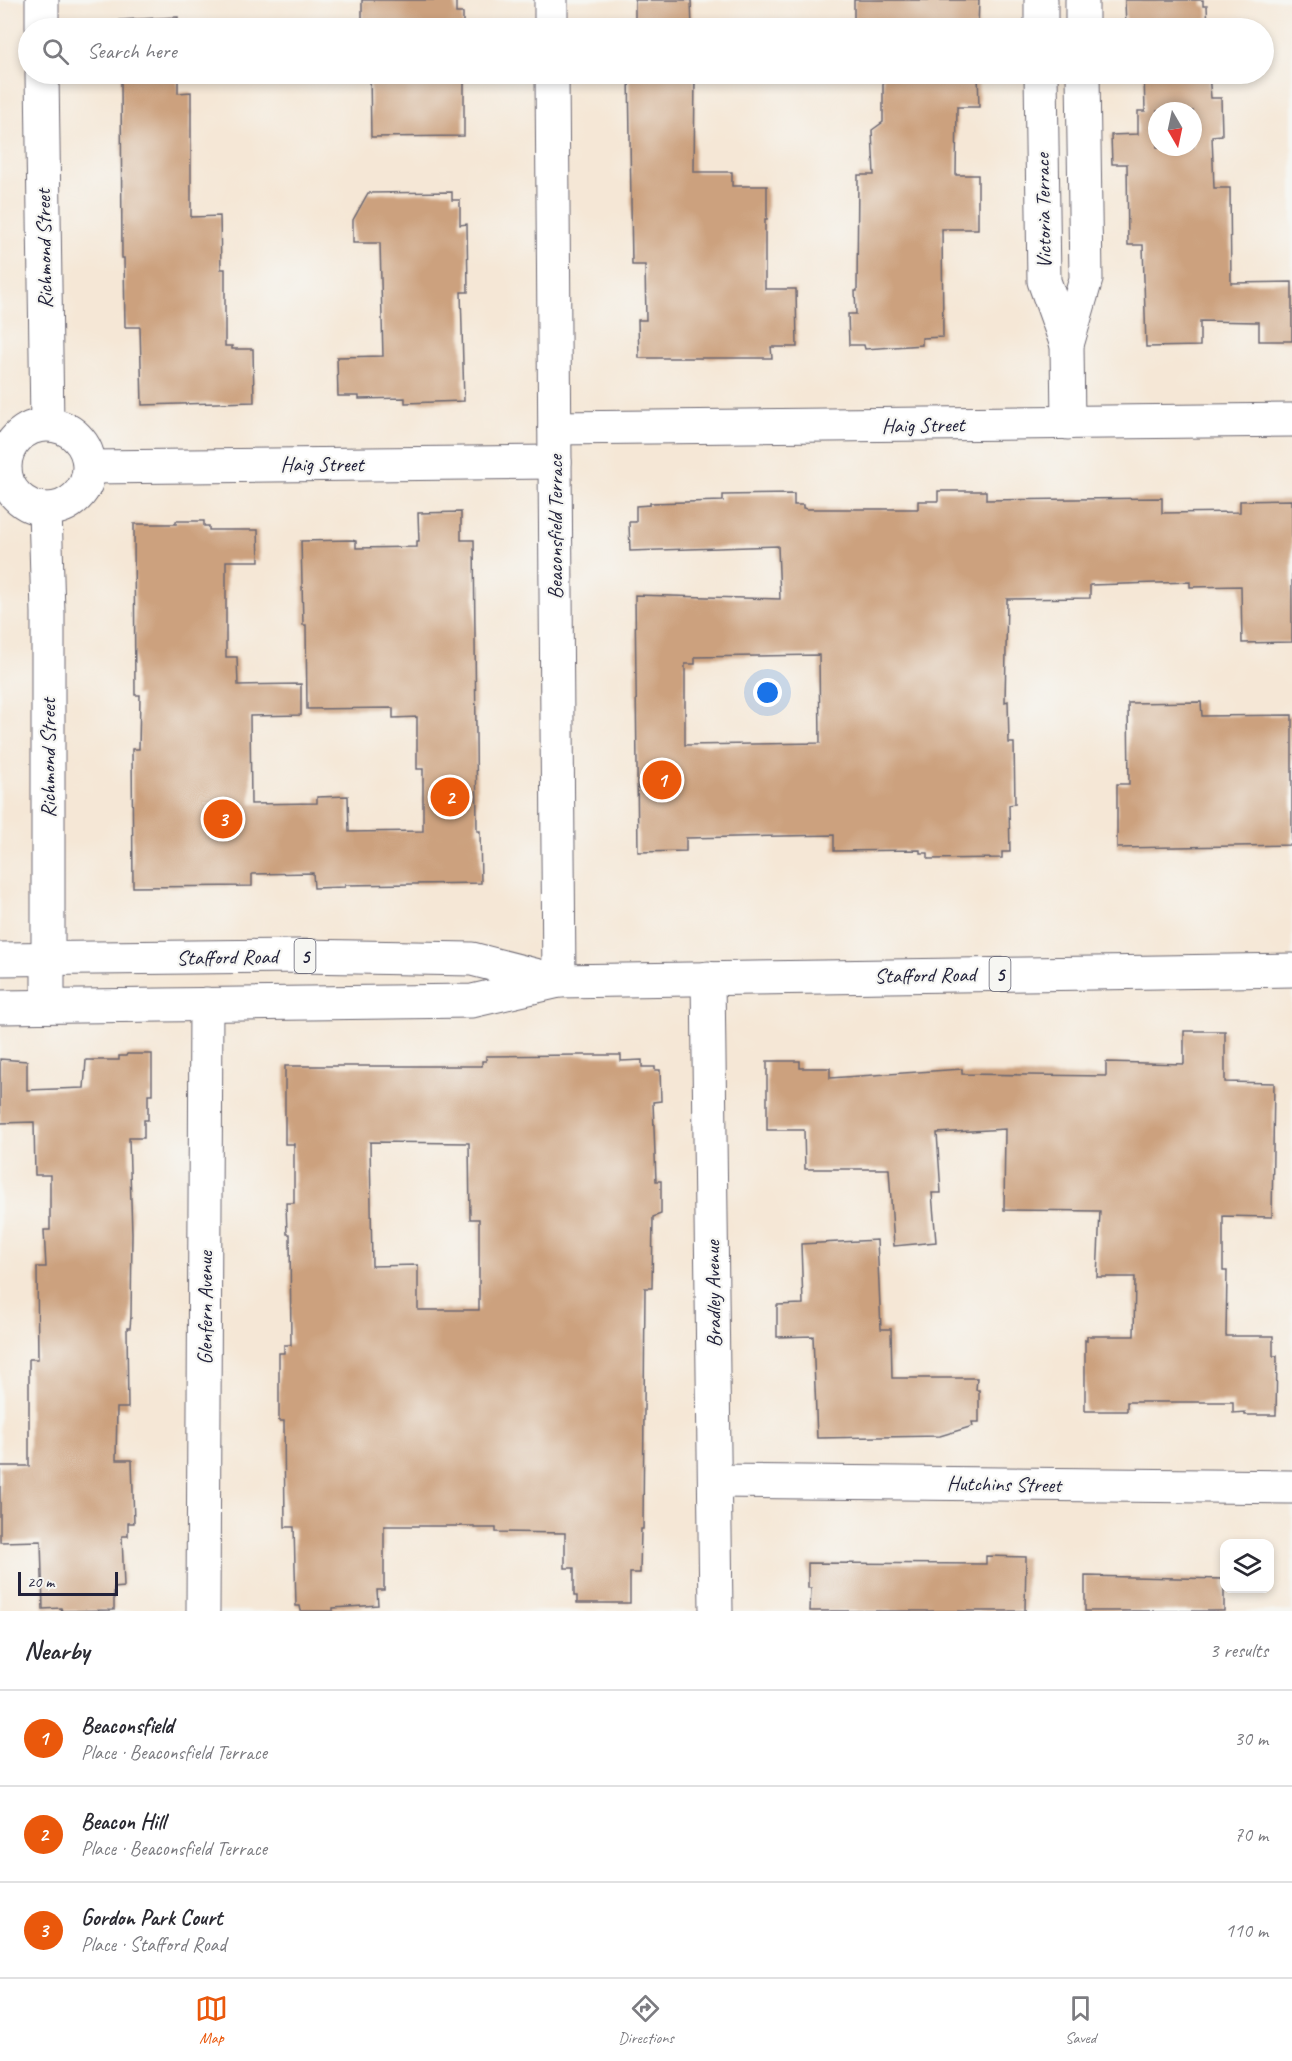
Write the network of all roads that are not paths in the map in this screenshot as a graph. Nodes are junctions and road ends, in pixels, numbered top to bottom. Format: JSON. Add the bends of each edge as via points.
{"nodes":[{"id":1,"x":42,"y":0,"type":"edge"},
{"id":2,"x":551,"y":0,"type":"edge"},
{"id":3,"x":1041,"y":0,"type":"edge"},
{"id":4,"x":1082,"y":0,"type":"edge"},
{"id":5,"x":42,"y":18,"type":"edge"},
{"id":6,"x":551,"y":18,"type":"edge"},
{"id":7,"x":1041,"y":18,"type":"edge"},
{"id":8,"x":1082,"y":18,"type":"edge"},
{"id":9,"x":42,"y":84,"type":"edge"},
{"id":10,"x":552,"y":84,"type":"edge"},
{"id":11,"x":1041,"y":84,"type":"edge"},
{"id":12,"x":1083,"y":84,"type":"edge"},
{"id":13,"x":1068,"y":345,"type":"junction"},
{"id":14,"x":1292,"y":420,"type":"edge"},
{"id":15,"x":1068,"y":423,"type":"junction"},
{"id":16,"x":47,"y":424,"type":"junction"},
{"id":17,"x":555,"y":428,"type":"junction"},
{"id":18,"x":555,"y":462,"type":"junction"},
{"id":19,"x":2,"y":467,"type":"edge"},
{"id":20,"x":90,"y":467,"type":"junction"},
{"id":21,"x":45,"y":509,"type":"junction"},
{"id":22,"x":0,"y":958,"type":"edge"},
{"id":23,"x":48,"y":958,"type":"junction"},
{"id":24,"x":1292,"y":970,"type":"edge"},
{"id":25,"x":708,"y":978,"type":"junction"},
{"id":26,"x":559,"y":981,"type":"junction"},
{"id":27,"x":206,"y":1004,"type":"junction"},
{"id":28,"x":48,"y":1006,"type":"junction"},
{"id":29,"x":0,"y":1007,"type":"edge"},
{"id":30,"x":715,"y":1481,"type":"junction"},
{"id":31,"x":1292,"y":1487,"type":"edge"},
{"id":32,"x":203,"y":1611,"type":"edge"},
{"id":33,"x":716,"y":1611,"type":"edge"}],
"edges":[{"from":1,"to":5,"type":"main road"},
{"from":2,"to":6,"type":"main road"},
{"from":3,"to":7,"type":"main road"},
{"from":4,"to":8,"type":"main road"},
{"from":9,"to":16,"type":"main road","name":"Richmond Street"},
{"from":10,"to":17,"type":"main road","name":"Beaconsfield Terrace"},
{"from":11,"to":13,"type":"main road","name":"Victoria Terrace","via":[[1044,280]]},
{"from":12,"to":13,"type":"main road","name":"Victoria Terrace","via":[[1086,279]]},
{"from":13,"to":15,"type":"main road","name":"Victoria Terrace"},
{"from":14,"to":15,"type":"main road","name":"Haig Street"},
{"from":15,"to":17,"type":"main road","name":"Haig Street"},
{"from":16,"to":19,"type":"main road","via":[[22,432],[9,448]]},
{"from":16,"to":20,"type":"main road","via":[[60,426],[82,441]]},
{"from":17,"to":18,"type":"main road","name":"Beaconsfield Terrace"},
{"from":18,"to":20,"type":"main road","name":"Haig Street"},
{"from":18,"to":26,"type":"main road","name":"Beaconsfield Terrace"},
{"from":19,"to":21,"type":"main road","via":[[12,491],[21,500]]},
{"from":20,"to":21,"type":"main road","via":[[81,492],[59,507]]},
{"from":21,"to":23,"type":"main road","name":"Richmond Street"},
{"from":22,"to":23,"type":"main road","name":"Stafford Road","number":"5"},
{"from":23,"to":26,"type":"main road","name":"Stafford Road","number":"5","via":[[472,959]]},
{"from":23,"to":28,"type":"main road","name":"Richmond Street"},
{"from":24,"to":25,"type":"main road","name":"Stafford Road","number":"5"},
{"from":25,"to":26,"type":"main road","name":"Stafford Road","number":"5"},
{"from":25,"to":30,"type":"main road","name":"Bradley Avenue"},
{"from":26,"to":27,"type":"main road","name":"Stafford Road","number":"5","via":[[472,1001]]},
{"from":27,"to":28,"type":"main road","name":"Stafford Road","number":"5"},
{"from":27,"to":32,"type":"main road","name":"Glenfern Avenue"},
{"from":28,"to":29,"type":"main road","name":"Stafford Road","number":"5"},
{"from":30,"to":31,"type":"main road","name":"Hutchins Street"},
{"from":30,"to":33,"type":"main road","name":"Bradley Avenue"}]}
